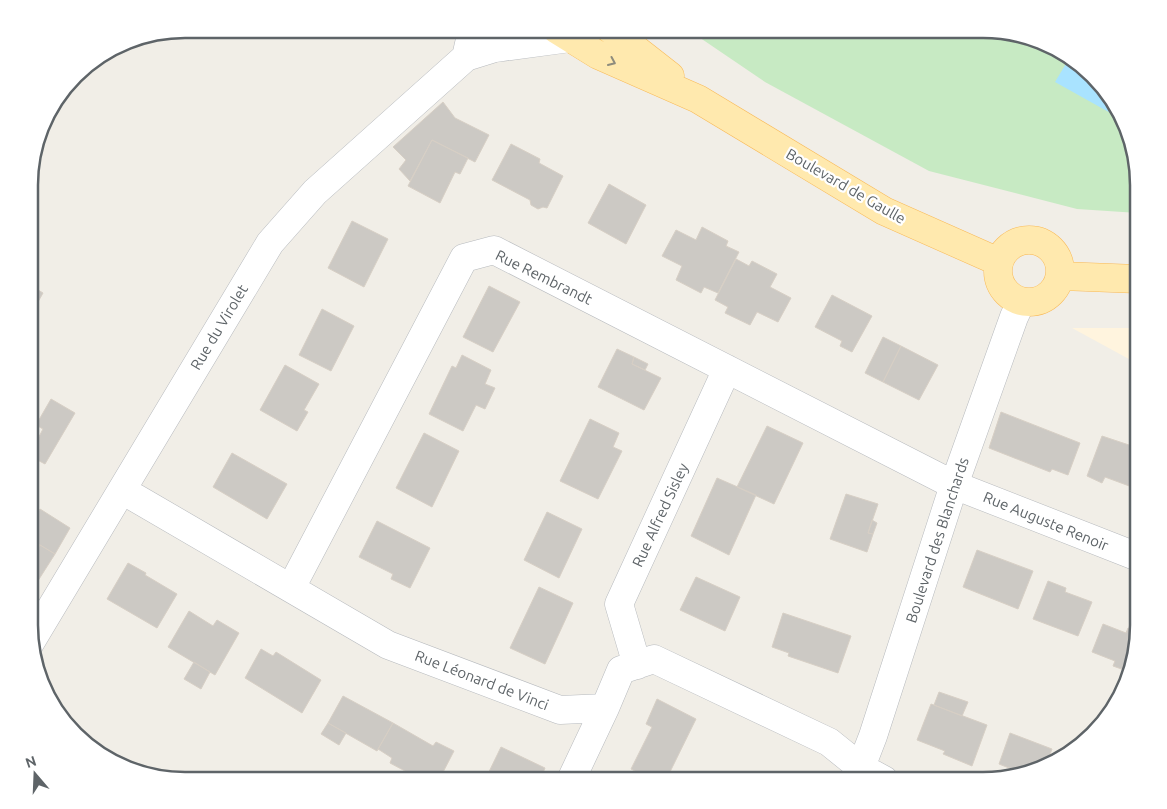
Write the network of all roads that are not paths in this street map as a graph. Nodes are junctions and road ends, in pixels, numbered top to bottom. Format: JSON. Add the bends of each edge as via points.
{"nodes":[{"id":1,"x":470,"y":37,"type":"edge"},
{"id":2,"x":543,"y":37,"type":"edge"},
{"id":3,"x":570,"y":37,"type":"edge"},
{"id":4,"x":621,"y":38,"type":"edge"},
{"id":5,"x":466,"y":57,"type":"junction"},
{"id":6,"x":698,"y":99,"type":"junction"},
{"id":7,"x":999,"y":262,"type":"junction"},
{"id":8,"x":1061,"y":276,"type":"junction"},
{"id":9,"x":1129,"y":279,"type":"edge"},
{"id":10,"x":1021,"y":302,"type":"junction"},
{"id":11,"x":727,"y":369,"type":"junction"},
{"id":12,"x":954,"y":485,"type":"junction"},
{"id":13,"x":122,"y":490,"type":"junction"},
{"id":14,"x":1129,"y":554,"type":"edge"},
{"id":15,"x":291,"y":588,"type":"junction"},
{"id":16,"x":38,"y":630,"type":"edge"},
{"id":17,"x":637,"y":665,"type":"junction"},
{"id":18,"x":605,"y":708,"type":"junction"},
{"id":19,"x":575,"y":771,"type":"edge"},
{"id":20,"x":856,"y":772,"type":"edge"},
{"id":21,"x":859,"y":772,"type":"edge"}],
"edges":[{"from":1,"to":5,"type":"street"},
{"from":2,"to":5,"type":"street","name":"Rue du Virolet"},
{"from":3,"to":6,"type":"main road","name":"Boulevard de Gaulle","one_way":true,"via":[[598,55]]},
{"from":4,"to":6,"type":"main road","name":"Boulevard de Gaulle"},
{"from":5,"to":13,"type":"street","name":"Rue du Virolet","via":[[315,192],[270,242]]},
{"from":6,"to":7,"type":"main road","name":"Boulevard de Gaulle","via":[[884,211]]},
{"from":7,"to":8,"type":"main road","via":[[1012,245],[1031,240],[1042,242],[1057,256]]},
{"from":7,"to":10,"type":"main road","via":[[999,282],[1004,291]]},
{"from":8,"to":9,"type":"main road"},
{"from":8,"to":10,"type":"main road","via":[[1051,294],[1042,300]]},
{"from":10,"to":12,"type":"street","name":"Boulevard des Blanchards"},
{"from":11,"to":12,"type":"street","name":"Rue Rembrandt"},
{"from":11,"to":15,"type":"street","name":"Rue Rembrandt","via":[[494,250],[464,258]]},
{"from":11,"to":17,"type":"street","name":"Rue Alfred Sisley","via":[[619,604]]},
{"from":12,"to":14,"type":"street","name":"Rue Auguste Renoir"},
{"from":12,"to":21,"type":"street","name":"Boulevard des Blanchards"},
{"from":13,"to":15,"type":"street","name":"Rue Léonard de Vinci"},
{"from":13,"to":16,"type":"street","name":"Rue du Virolet"},
{"from":15,"to":18,"type":"street","name":"Rue Léonard de Vinci","via":[[388,644],[536,701],[560,710]]},
{"from":17,"to":18,"type":"street","via":[[621,670]]},
{"from":17,"to":20,"type":"street","via":[[654,659],[829,742]]},
{"from":18,"to":19,"type":"street"}]}
